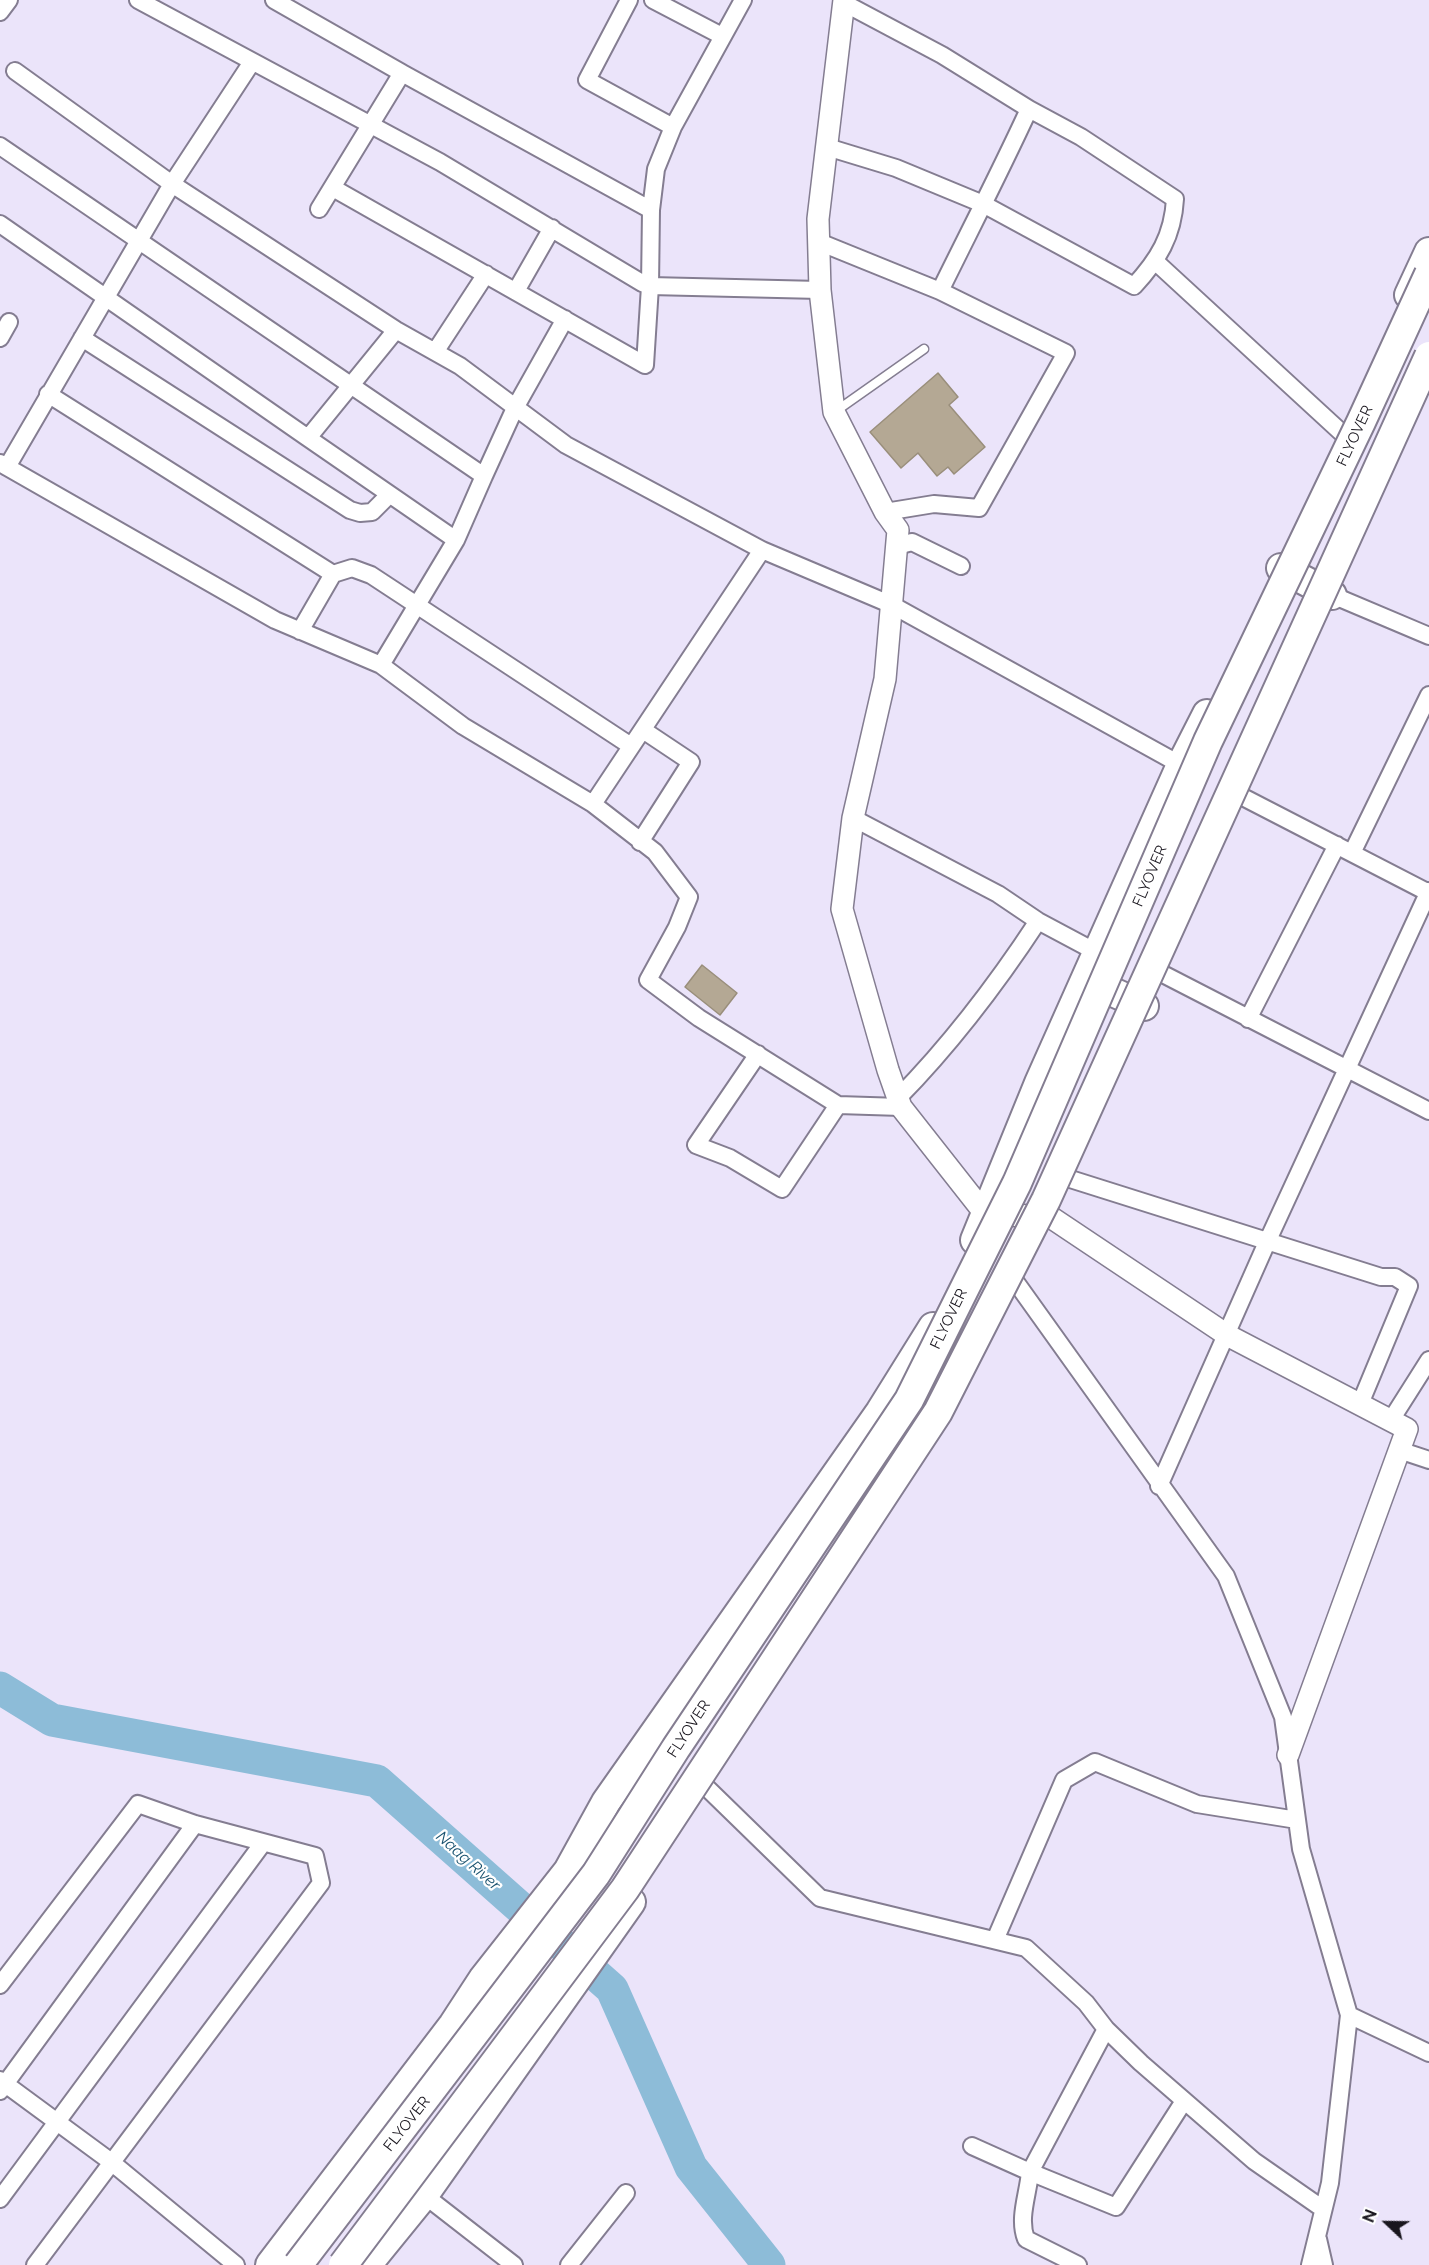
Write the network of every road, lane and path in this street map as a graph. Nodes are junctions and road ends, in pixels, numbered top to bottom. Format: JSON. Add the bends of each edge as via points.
{"nodes":[{"id":1,"x":9,"y":0,"type":"edge"},
{"id":2,"x":138,"y":0,"type":"edge"},
{"id":3,"x":274,"y":0,"type":"edge"},
{"id":4,"x":628,"y":0,"type":"edge"},
{"id":5,"x":653,"y":0,"type":"edge"},
{"id":6,"x":743,"y":0,"type":"edge"},
{"id":7,"x":844,"y":1,"type":"edge"},
{"id":8,"x":0,"y":12,"type":"edge"},
{"id":9,"x":722,"y":36,"type":"junction"},
{"id":10,"x":252,"y":62,"type":"junction"},
{"id":11,"x":15,"y":71,"type":"dead end"},
{"id":12,"x":402,"y":73,"type":"junction"},
{"id":13,"x":1029,"y":109,"type":"junction"},
{"id":14,"x":371,"y":125,"type":"junction"},
{"id":15,"x":673,"y":127,"type":"junction"},
{"id":16,"x":0,"y":146,"type":"edge"},
{"id":17,"x":827,"y":147,"type":"junction"},
{"id":18,"x":172,"y":184,"type":"junction"},
{"id":19,"x":333,"y":188,"type":"junction"},
{"id":20,"x":983,"y":204,"type":"junction"},
{"id":21,"x":320,"y":209,"type":"dead end"},
{"id":22,"x":651,"y":210,"type":"junction"},
{"id":23,"x":0,"y":224,"type":"edge"},
{"id":24,"x":552,"y":228,"type":"junction"},
{"id":25,"x":819,"y":242,"type":"junction"},
{"id":26,"x":138,"y":243,"type":"junction"},
{"id":27,"x":1429,"y":252,"type":"edge"},
{"id":28,"x":1156,"y":262,"type":"junction"},
{"id":29,"x":486,"y":274,"type":"junction"},
{"id":30,"x":1429,"y":274,"type":"edge"},
{"id":31,"x":650,"y":286,"type":"junction"},
{"id":32,"x":820,"y":290,"type":"junction"},
{"id":33,"x":516,"y":291,"type":"junction"},
{"id":34,"x":940,"y":291,"type":"junction"},
{"id":35,"x":105,"y":298,"type":"junction"},
{"id":36,"x":565,"y":319,"type":"junction"},
{"id":37,"x":9,"y":322,"type":"dead end"},
{"id":38,"x":396,"y":330,"type":"junction"},
{"id":39,"x":0,"y":338,"type":"edge"},
{"id":40,"x":82,"y":338,"type":"junction"},
{"id":41,"x":924,"y":349,"type":"dead end"},
{"id":42,"x":435,"y":352,"type":"junction"},
{"id":43,"x":1429,"y":356,"type":"edge"},
{"id":44,"x":1429,"y":379,"type":"edge"},
{"id":45,"x":351,"y":387,"type":"junction"},
{"id":46,"x":48,"y":394,"type":"junction"},
{"id":47,"x":515,"y":408,"type":"junction"},
{"id":48,"x":834,"y":412,"type":"junction"},
{"id":49,"x":1343,"y":434,"type":"junction"},
{"id":50,"x":308,"y":438,"type":"junction"},
{"id":51,"x":4,"y":465,"type":"edge"},
{"id":52,"x":484,"y":476,"type":"junction"},
{"id":53,"x":389,"y":495,"type":"junction"},
{"id":54,"x":885,"y":512,"type":"junction"},
{"id":55,"x":456,"y":540,"type":"junction"},
{"id":56,"x":897,"y":546,"type":"junction"},
{"id":57,"x":762,"y":550,"type":"junction"},
{"id":58,"x":961,"y":566,"type":"dead end"},
{"id":59,"x":1281,"y":567,"type":"junction"},
{"id":60,"x":333,"y":574,"type":"junction"},
{"id":61,"x":1332,"y":595,"type":"junction"},
{"id":62,"x":416,"y":603,"type":"junction"},
{"id":63,"x":892,"y":605,"type":"junction"},
{"id":64,"x":300,"y":631,"type":"junction"},
{"id":65,"x":1429,"y":636,"type":"edge"},
{"id":66,"x":381,"y":665,"type":"junction"},
{"id":67,"x":1429,"y":695,"type":"edge"},
{"id":68,"x":643,"y":730,"type":"junction"},
{"id":69,"x":632,"y":746,"type":"junction"},
{"id":70,"x":1181,"y":765,"type":"junction"},
{"id":71,"x":1237,"y":794,"type":"junction"},
{"id":72,"x":593,"y":804,"type":"junction"},
{"id":73,"x":853,"y":818,"type":"junction"},
{"id":74,"x":640,"y":842,"type":"junction"},
{"id":75,"x":1337,"y":845,"type":"junction"},
{"id":76,"x":1352,"y":853,"type":"junction"},
{"id":77,"x":1429,"y":892,"type":"edge"},
{"id":78,"x":1038,"y":921,"type":"junction"},
{"id":79,"x":1098,"y":953,"type":"junction"},
{"id":80,"x":1159,"y":972,"type":"junction"},
{"id":81,"x":1086,"y":980,"type":"junction"},
{"id":82,"x":1144,"y":1006,"type":"junction"},
{"id":83,"x":1248,"y":1019,"type":"junction"},
{"id":84,"x":758,"y":1054,"type":"junction"},
{"id":85,"x":1347,"y":1070,"type":"junction"},
{"id":86,"x":900,"y":1103,"type":"junction"},
{"id":87,"x":838,"y":1105,"type":"junction"},
{"id":88,"x":1429,"y":1111,"type":"edge"},
{"id":89,"x":1064,"y":1177,"type":"junction"},
{"id":90,"x":986,"y":1215,"type":"junction"},
{"id":91,"x":1049,"y":1216,"type":"junction"},
{"id":92,"x":1268,"y":1240,"type":"junction"},
{"id":93,"x":1015,"y":1281,"type":"junction"},
{"id":94,"x":1227,"y":1335,"type":"junction"},
{"id":95,"x":1429,"y":1360,"type":"edge"},
{"id":96,"x":1360,"y":1404,"type":"junction"},
{"id":97,"x":1391,"y":1420,"type":"junction"},
{"id":98,"x":1399,"y":1450,"type":"junction"},
{"id":99,"x":1429,"y":1460,"type":"edge"},
{"id":100,"x":1159,"y":1486,"type":"junction"},
{"id":101,"x":1288,"y":1755,"type":"junction"},
{"id":102,"x":704,"y":1785,"type":"junction"},
{"id":103,"x":1297,"y":1820,"type":"junction"},
{"id":104,"x":195,"y":1824,"type":"junction"},
{"id":105,"x":263,"y":1843,"type":"junction"},
{"id":106,"x":568,"y":1871,"type":"junction"},
{"id":107,"x":625,"y":1913,"type":"junction"},
{"id":108,"x":995,"y":1940,"type":"junction"},
{"id":109,"x":0,"y":1985,"type":"edge"},
{"id":110,"x":1349,"y":2015,"type":"junction"},
{"id":111,"x":1106,"y":2029,"type":"junction"},
{"id":112,"x":1429,"y":2053,"type":"edge"},
{"id":113,"x":2,"y":2085,"type":"edge"},
{"id":114,"x":1184,"y":2101,"type":"junction"},
{"id":115,"x":57,"y":2122,"type":"junction"},
{"id":116,"x":972,"y":2146,"type":"dead end"},
{"id":117,"x":110,"y":2161,"type":"junction"},
{"id":118,"x":1030,"y":2172,"type":"junction"},
{"id":119,"x":626,"y":2193,"type":"dead end"},
{"id":120,"x":424,"y":2195,"type":"junction"},
{"id":121,"x":0,"y":2199,"type":"edge"},
{"id":122,"x":1323,"y":2209,"type":"junction"},
{"id":123,"x":1317,"y":2235,"type":"junction"},
{"id":124,"x":35,"y":2265,"type":"edge"},
{"id":125,"x":236,"y":2265,"type":"edge"},
{"id":126,"x":270,"y":2265,"type":"edge"},
{"id":127,"x":298,"y":2265,"type":"edge"},
{"id":128,"x":343,"y":2265,"type":"edge"},
{"id":129,"x":367,"y":2265,"type":"edge"},
{"id":130,"x":514,"y":2265,"type":"edge"},
{"id":131,"x":569,"y":2265,"type":"edge"},
{"id":132,"x":1078,"y":2265,"type":"edge"},
{"id":133,"x":1310,"y":2265,"type":"edge"},
{"id":134,"x":1324,"y":2265,"type":"edge"}],
"edges":[{"from":1,"to":8,"type":"street"},
{"from":2,"to":10,"type":"street"},
{"from":3,"to":12,"type":"street"},
{"from":4,"to":15,"type":"street","via":[[587,80]]},
{"from":5,"to":9,"type":"street"},
{"from":6,"to":9,"type":"street"},
{"from":7,"to":13,"type":"street"},
{"from":7,"to":17,"type":"street"},
{"from":9,"to":15,"type":"street"},
{"from":10,"to":14,"type":"street"},
{"from":10,"to":18,"type":"street"},
{"from":11,"to":18,"type":"street"},
{"from":12,"to":14,"type":"street"},
{"from":12,"to":22,"type":"street"},
{"from":13,"to":20,"type":"street"},
{"from":13,"to":28,"type":"street","via":[[1081,137],[1175,199],[1174,218]]},
{"from":14,"to":19,"type":"street"},
{"from":14,"to":24,"type":"street"},
{"from":15,"to":22,"type":"street","via":[[656,169]]},
{"from":16,"to":26,"type":"street"},
{"from":17,"to":20,"type":"street","via":[[896,168]]},
{"from":17,"to":25,"type":"street"},
{"from":18,"to":26,"type":"street"},
{"from":18,"to":38,"type":"street"},
{"from":19,"to":21,"type":"street"},
{"from":19,"to":29,"type":"street"},
{"from":20,"to":28,"type":"street","via":[[1134,286]]},
{"from":20,"to":34,"type":"street"},
{"from":22,"to":31,"type":"street"},
{"from":23,"to":35,"type":"street"},
{"from":24,"to":31,"type":"street"},
{"from":24,"to":33,"type":"street"},
{"from":25,"to":32,"type":"street"},
{"from":25,"to":34,"type":"street"},
{"from":26,"to":35,"type":"street"},
{"from":26,"to":45,"type":"street"},
{"from":27,"to":49,"type":"highway"},
{"from":28,"to":49,"type":"street"},
{"from":29,"to":33,"type":"street"},
{"from":29,"to":42,"type":"street"},
{"from":30,"to":127,"type":"highway","name":"FLYOVER","bridge":true,"via":[[1208,741],[1017,1183],[909,1400],[596,1874]]},
{"from":31,"to":32,"type":"street"},
{"from":31,"to":36,"type":"street","via":[[645,365]]},
{"from":32,"to":48,"type":"street"},
{"from":33,"to":36,"type":"street"},
{"from":34,"to":54,"type":"street","via":[[1066,353],[979,508],[934,504]]},
{"from":35,"to":40,"type":"street"},
{"from":35,"to":50,"type":"street"},
{"from":36,"to":47,"type":"street"},
{"from":37,"to":39,"type":"street"},
{"from":38,"to":42,"type":"street"},
{"from":38,"to":45,"type":"street"},
{"from":40,"to":46,"type":"street"},
{"from":40,"to":53,"type":"street","via":[[350,510],[372,512]]},
{"from":41,"to":48,"type":"lane"},
{"from":42,"to":47,"type":"street"},
{"from":43,"to":128,"type":"highway","bridge":true,"via":[[1046,1200],[938,1412],[625,1889]]},
{"from":44,"to":61,"type":"highway"},
{"from":45,"to":50,"type":"street"},
{"from":45,"to":52,"type":"street"},
{"from":46,"to":51,"type":"street"},
{"from":46,"to":60,"type":"street"},
{"from":47,"to":52,"type":"street"},
{"from":47,"to":57,"type":"street","via":[[566,445]]},
{"from":48,"to":54,"type":"street"},
{"from":49,"to":59,"type":"highway"},
{"from":50,"to":53,"type":"street"},
{"from":51,"to":64,"type":"street"},
{"from":52,"to":55,"type":"street"},
{"from":53,"to":55,"type":"street"},
{"from":54,"to":56,"type":"street","via":[[898,530]]},
{"from":55,"to":62,"type":"street"},
{"from":56,"to":58,"type":"street","via":[[912,542]]},
{"from":56,"to":63,"type":"street"},
{"from":57,"to":63,"type":"street"},
{"from":57,"to":68,"type":"street"},
{"from":59,"to":61,"type":"highway"},
{"from":59,"to":70,"type":"highway"},
{"from":60,"to":62,"type":"street","via":[[352,568]]},
{"from":60,"to":64,"type":"street"},
{"from":61,"to":65,"type":"street"},
{"from":61,"to":71,"type":"highway"},
{"from":62,"to":66,"type":"street"},
{"from":62,"to":69,"type":"street"},
{"from":63,"to":70,"type":"street"},
{"from":63,"to":73,"type":"street","via":[[885,679]]},
{"from":64,"to":66,"type":"street"},
{"from":66,"to":72,"type":"street","via":[[463,726]]},
{"from":67,"to":76,"type":"street"},
{"from":68,"to":69,"type":"street"},
{"from":68,"to":74,"type":"street","via":[[691,762]]},
{"from":69,"to":72,"type":"street"},
{"from":70,"to":79,"type":"highway"},
{"from":71,"to":75,"type":"street"},
{"from":71,"to":80,"type":"highway"},
{"from":72,"to":74,"type":"street"},
{"from":73,"to":78,"type":"street","via":[[988,889]]},
{"from":73,"to":86,"type":"street","via":[[842,909]]},
{"from":74,"to":84,"type":"street","via":[[655,852],[689,897],[648,981]]},
{"from":75,"to":76,"type":"street"},
{"from":75,"to":83,"type":"street"},
{"from":76,"to":77,"type":"street"},
{"from":77,"to":85,"type":"street"},
{"from":78,"to":79,"type":"street"},
{"from":78,"to":86,"type":"street","via":[[998,982]]},
{"from":79,"to":81,"type":"highway"},
{"from":80,"to":82,"type":"highway"},
{"from":80,"to":83,"type":"street"},
{"from":81,"to":82,"type":"highway"},
{"from":81,"to":90,"type":"highway"},
{"from":82,"to":89,"type":"highway"},
{"from":83,"to":85,"type":"street"},
{"from":84,"to":87,"type":"street"},
{"from":84,"to":87,"type":"street","via":[[696,1145],[730,1158],[782,1189]]},
{"from":85,"to":88,"type":"street"},
{"from":85,"to":92,"type":"street"},
{"from":86,"to":87,"type":"street"},
{"from":86,"to":90,"type":"street"},
{"from":89,"to":91,"type":"highway"},
{"from":89,"to":92,"type":"street"},
{"from":90,"to":91,"type":"street"},
{"from":90,"to":106,"type":"highway","via":[[938,1321],[886,1403],[613,1793]]},
{"from":91,"to":93,"type":"highway"},
{"from":91,"to":94,"type":"street"},
{"from":92,"to":94,"type":"street"},
{"from":92,"to":96,"type":"street","via":[[1381,1277],[1395,1277],[1409,1286]]},
{"from":93,"to":100,"type":"street"},
{"from":93,"to":102,"type":"highway","via":[[1003,1314],[945,1414],[762,1686]]},
{"from":94,"to":96,"type":"street"},
{"from":94,"to":100,"type":"street"},
{"from":95,"to":97,"type":"street"},
{"from":96,"to":97,"type":"street"},
{"from":97,"to":98,"type":"street","via":[[1407,1429]]},
{"from":98,"to":99,"type":"street"},
{"from":98,"to":101,"type":"street"},
{"from":100,"to":101,"type":"street","via":[[1226,1576],[1283,1717]]},
{"from":101,"to":103,"type":"street"},
{"from":102,"to":107,"type":"highway"},
{"from":102,"to":108,"type":"street","via":[[820,1898]]},
{"from":103,"to":108,"type":"street","via":[[1197,1804],[1095,1762],[1064,1780]]},
{"from":103,"to":110,"type":"street","via":[[1300,1849]]},
{"from":104,"to":105,"type":"street"},
{"from":104,"to":109,"type":"street","via":[[138,1804]]},
{"from":104,"to":113,"type":"street"},
{"from":105,"to":115,"type":"street"},
{"from":105,"to":117,"type":"street","via":[[315,1856],[321,1883]]},
{"from":106,"to":107,"type":"highway"},
{"from":106,"to":126,"type":"highway"},
{"from":107,"to":120,"type":"highway"},
{"from":108,"to":111,"type":"street","via":[[1026,1947],[1086,2003]]},
{"from":110,"to":112,"type":"street"},
{"from":110,"to":122,"type":"street","via":[[1330,2183]]},
{"from":111,"to":114,"type":"street"},
{"from":111,"to":118,"type":"street"},
{"from":113,"to":115,"type":"street"},
{"from":114,"to":118,"type":"street","via":[[1116,2207]]},
{"from":114,"to":122,"type":"street","via":[[1254,2162]]},
{"from":115,"to":117,"type":"street"},
{"from":115,"to":121,"type":"street"},
{"from":116,"to":118,"type":"street"},
{"from":117,"to":124,"type":"street"},
{"from":117,"to":125,"type":"street"},
{"from":118,"to":132,"type":"street","via":[[1022,2217],[1026,2239]]},
{"from":119,"to":131,"type":"street"},
{"from":120,"to":129,"type":"highway"},
{"from":120,"to":130,"type":"street"},
{"from":122,"to":123,"type":"street"},
{"from":123,"to":133,"type":"street"},
{"from":123,"to":134,"type":"street"}]}
